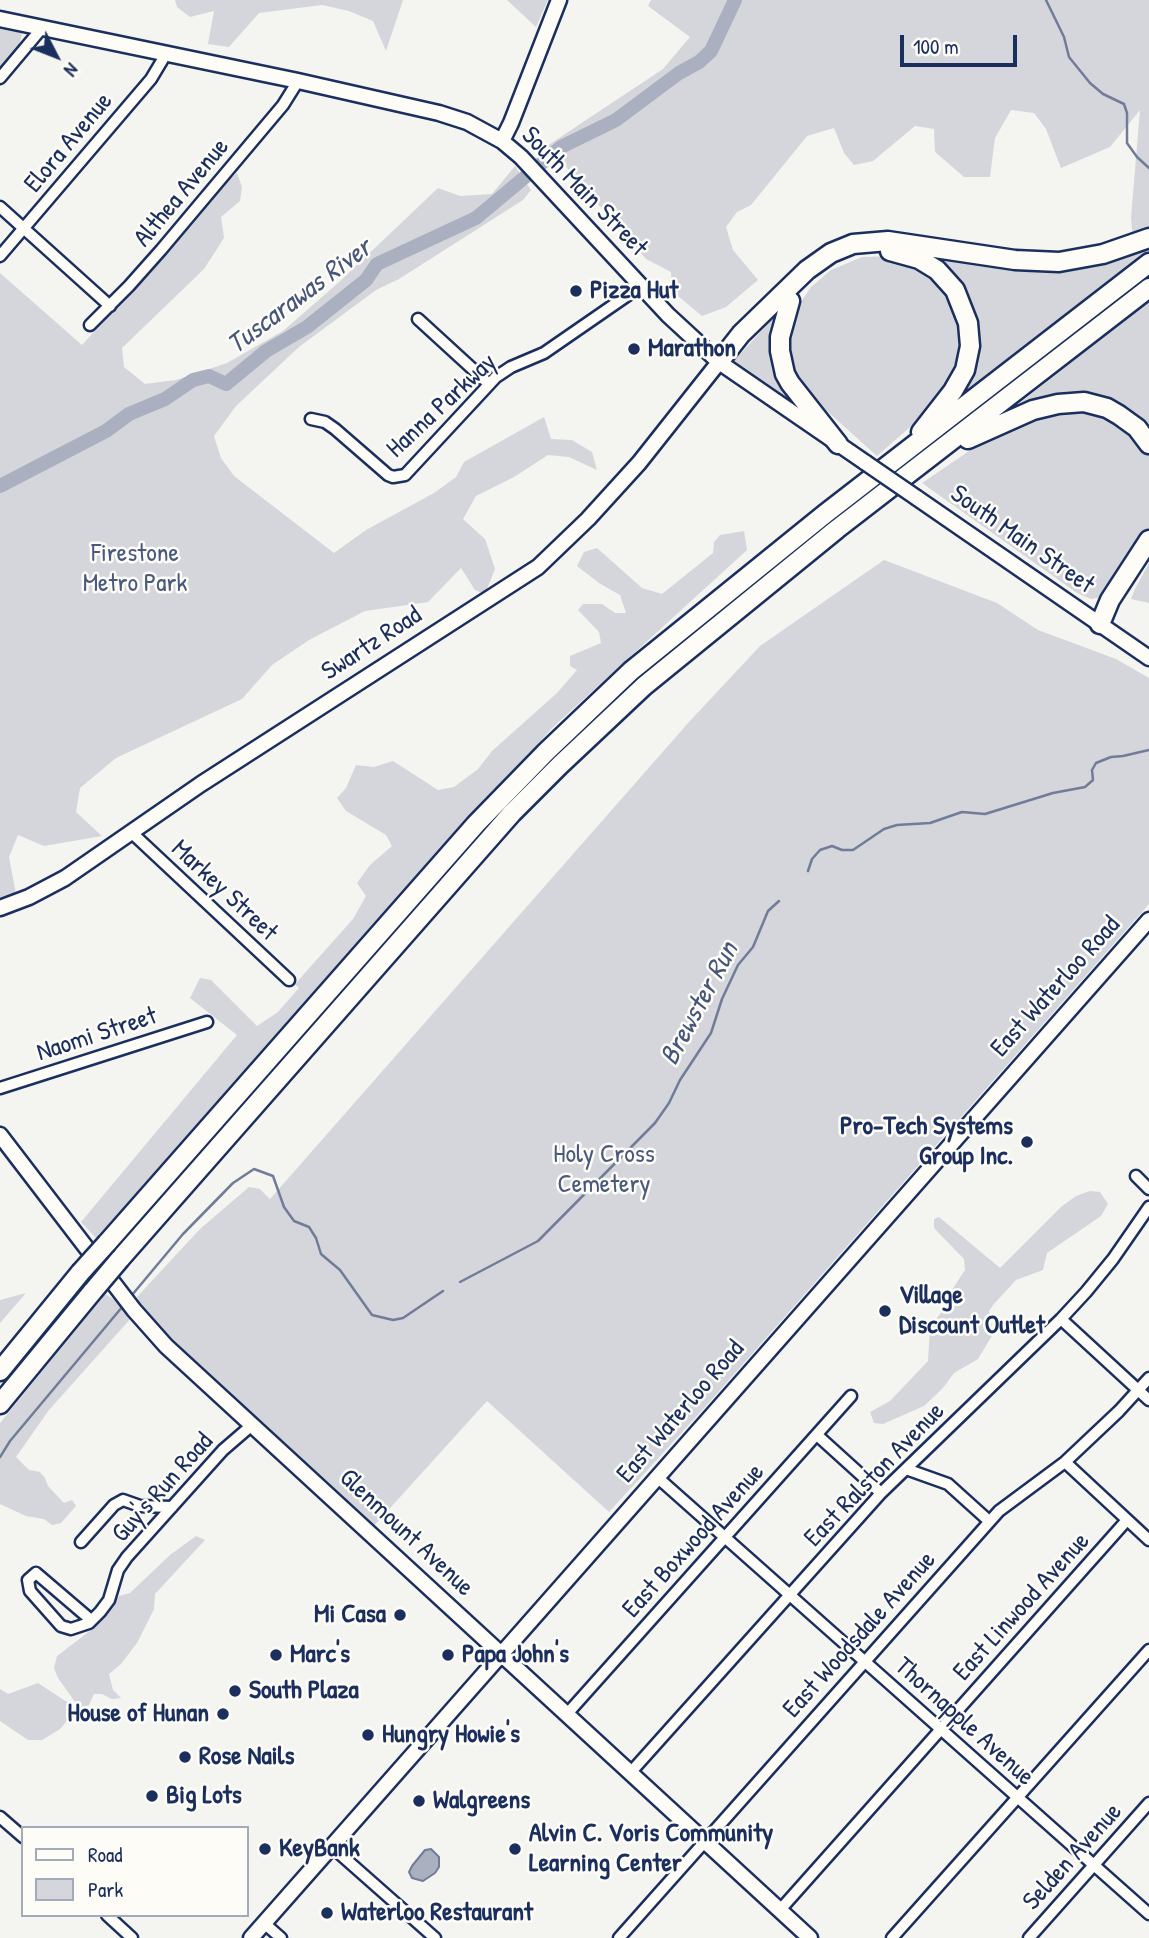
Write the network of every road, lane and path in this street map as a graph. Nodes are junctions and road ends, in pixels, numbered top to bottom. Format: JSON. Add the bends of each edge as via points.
{"nodes":[{"id":1,"x":559,"y":0,"type":"edge"},
{"id":2,"x":0,"y":19,"type":"edge"},
{"id":3,"x":42,"y":28,"type":"junction"},
{"id":4,"x":166,"y":54,"type":"junction"},
{"id":5,"x":0,"y":78,"type":"edge"},
{"id":6,"x":298,"y":81,"type":"junction"},
{"id":7,"x":502,"y":141,"type":"junction"},
{"id":8,"x":0,"y":207,"type":"edge"},
{"id":9,"x":23,"y":228,"type":"junction"},
{"id":10,"x":1149,"y":238,"type":"edge"},
{"id":11,"x":0,"y":256,"type":"edge"},
{"id":12,"x":1149,"y":263,"type":"edge"},
{"id":13,"x":641,"y":286,"type":"junction"},
{"id":14,"x":1149,"y":288,"type":"edge"},
{"id":15,"x":790,"y":301,"type":"junction"},
{"id":16,"x":110,"y":306,"type":"junction"},
{"id":17,"x":418,"y":319,"type":"dead end"},
{"id":18,"x":90,"y":325,"type":"dead end"},
{"id":19,"x":719,"y":362,"type":"junction"},
{"id":20,"x":489,"y":384,"type":"junction"},
{"id":21,"x":311,"y":419,"type":"dead end"},
{"id":22,"x":838,"y":444,"type":"junction"},
{"id":23,"x":1149,"y":444,"type":"edge"},
{"id":24,"x":905,"y":453,"type":"junction"},
{"id":25,"x":936,"y":453,"type":"junction"},
{"id":26,"x":1149,"y":540,"type":"edge"},
{"id":27,"x":1149,"y":560,"type":"edge"},
{"id":28,"x":1100,"y":624,"type":"junction"},
{"id":29,"x":1149,"y":658,"type":"edge"},
{"id":30,"x":131,"y":832,"type":"junction"},
{"id":31,"x":0,"y":908,"type":"edge"},
{"id":32,"x":1149,"y":920,"type":"edge"},
{"id":33,"x":289,"y":980,"type":"dead end"},
{"id":34,"x":207,"y":1022,"type":"dead end"},
{"id":35,"x":0,"y":1088,"type":"edge"},
{"id":36,"x":0,"y":1135,"type":"edge"},
{"id":37,"x":1136,"y":1176,"type":"dead end"},
{"id":38,"x":1149,"y":1189,"type":"edge"},
{"id":39,"x":1149,"y":1208,"type":"edge"},
{"id":40,"x":1061,"y":1319,"type":"junction"},
{"id":41,"x":0,"y":1371,"type":"edge"},
{"id":42,"x":1149,"y":1378,"type":"edge"},
{"id":43,"x":1139,"y":1390,"type":"junction"},
{"id":44,"x":851,"y":1395,"type":"dead end"},
{"id":45,"x":1149,"y":1400,"type":"edge"},
{"id":46,"x":0,"y":1404,"type":"edge"},
{"id":47,"x":253,"y":1426,"type":"junction"},
{"id":48,"x":817,"y":1435,"type":"junction"},
{"id":49,"x":1065,"y":1462,"type":"junction"},
{"id":50,"x":906,"y":1469,"type":"junction"},
{"id":51,"x":657,"y":1477,"type":"junction"},
{"id":52,"x":881,"y":1493,"type":"junction"},
{"id":53,"x":172,"y":1507,"type":"junction"},
{"id":54,"x":1127,"y":1520,"type":"junction"},
{"id":55,"x":989,"y":1521,"type":"junction"},
{"id":56,"x":724,"y":1537,"type":"junction"},
{"id":57,"x":1149,"y":1541,"type":"edge"},
{"id":58,"x":80,"y":1542,"type":"dead end"},
{"id":59,"x":790,"y":1595,"type":"junction"},
{"id":60,"x":92,"y":1620,"type":"junction"},
{"id":61,"x":1149,"y":1650,"type":"edge"},
{"id":62,"x":501,"y":1654,"type":"junction"},
{"id":63,"x":865,"y":1661,"type":"junction"},
{"id":64,"x":568,"y":1714,"type":"junction"},
{"id":65,"x":941,"y":1729,"type":"junction"},
{"id":66,"x":631,"y":1772,"type":"junction"},
{"id":67,"x":1017,"y":1797,"type":"junction"},
{"id":68,"x":1149,"y":1803,"type":"edge"},
{"id":69,"x":0,"y":1816,"type":"edge"},
{"id":70,"x":21,"y":1836,"type":"edge"},
{"id":71,"x":705,"y":1841,"type":"junction"},
{"id":72,"x":332,"y":1847,"type":"junction"},
{"id":73,"x":1093,"y":1865,"type":"junction"},
{"id":74,"x":780,"y":1910,"type":"junction"},
{"id":75,"x":1149,"y":1914,"type":"edge"},
{"id":76,"x":109,"y":1917,"type":"edge"},
{"id":77,"x":264,"y":1923,"type":"junction"},
{"id":78,"x":132,"y":1938,"type":"edge"},
{"id":79,"x":251,"y":1938,"type":"edge"},
{"id":80,"x":281,"y":1938,"type":"edge"},
{"id":81,"x":435,"y":1938,"type":"edge"},
{"id":82,"x":620,"y":1938,"type":"edge"},
{"id":83,"x":810,"y":1938,"type":"edge"},
{"id":84,"x":892,"y":1938,"type":"edge"},
{"id":85,"x":1029,"y":1938,"type":"edge"}],
"edges":[{"from":1,"to":7,"type":"main road"},
{"from":2,"to":3,"type":"main road","name":"South Main Street"},
{"from":3,"to":4,"type":"main road","name":"South Main Street"},
{"from":3,"to":5,"type":"street"},
{"from":4,"to":6,"type":"main road","name":"South Main Street"},
{"from":4,"to":9,"type":"street","name":"Elora Avenue","via":[[151,79]]},
{"from":6,"to":7,"type":"main road","name":"South Main Street","via":[[439,113]]},
{"from":6,"to":16,"type":"street","name":"Althea Avenue","via":[[283,105]]},
{"from":7,"to":13,"type":"main road","name":"South Main Street"},
{"from":8,"to":9,"type":"street"},
{"from":9,"to":11,"type":"street","name":"Elora Avenue"},
{"from":9,"to":16,"type":"street"},
{"from":10,"to":19,"type":"highway","via":[[1103,254],[1059,262],[888,241],[853,244],[807,270]]},
{"from":12,"to":24,"type":"highway"},
{"from":13,"to":19,"type":"main road","name":"South Main Street"},
{"from":13,"to":20,"type":"street","name":"Hanna Parkway","via":[[544,353],[511,367]]},
{"from":14,"to":25,"type":"highway"},
{"from":15,"to":19,"type":"highway"},
{"from":15,"to":22,"type":"highway","via":[[780,337],[785,374]]},
{"from":15,"to":24,"type":"highway","via":[[827,266],[871,251],[894,251],[919,259],[955,290],[970,335],[964,370]]},
{"from":16,"to":18,"type":"street","name":"Althea Avenue"},
{"from":17,"to":20,"type":"street"},
{"from":19,"to":22,"type":"main road","name":"South Main Street"},
{"from":19,"to":30,"type":"main road","name":"Swartz Road","via":[[639,463],[538,567]]},
{"from":20,"to":21,"type":"street","name":"Hanna Parkway","via":[[400,477],[383,472],[325,422]]},
{"from":22,"to":28,"type":"main road","name":"South Main Street","bridge":true},
{"from":23,"to":25,"type":"highway","via":[[1119,415],[1074,402],[1032,410]]},
{"from":24,"to":41,"type":"highway","bridge":true,"via":[[631,671],[522,775],[80,1273]]},
{"from":25,"to":46,"type":"highway","bridge":true,"via":[[644,686],[512,813],[120,1259]]},
{"from":26,"to":28,"type":"highway"},
{"from":27,"to":28,"type":"highway"},
{"from":28,"to":29,"type":"main road","name":"South Main Street"},
{"from":30,"to":31,"type":"main road","name":"Swartz Road","via":[[50,887]]},
{"from":30,"to":33,"type":"street","name":"Markey Street"},
{"from":32,"to":51,"type":"main road","name":"East Waterloo Road"},
{"from":34,"to":35,"type":"street","name":"Naomi Street"},
{"from":36,"to":47,"type":"main road","name":"Glenmount Avenue","via":[[134,1310]]},
{"from":37,"to":38,"type":"street"},
{"from":39,"to":40,"type":"street","name":"East Ralston Avenue","via":[[1114,1259]]},
{"from":40,"to":43,"type":"street"},
{"from":40,"to":50,"type":"street","name":"East Ralston Avenue"},
{"from":42,"to":43,"type":"street","name":"East Woodsdale Avenue"},
{"from":43,"to":45,"type":"street"},
{"from":43,"to":49,"type":"street","name":"East Woodsdale Avenue"},
{"from":44,"to":48,"type":"street","name":"East Boxwood Avenue"},
{"from":47,"to":53,"type":"street","name":"Guy's Run Road","via":[[223,1450]]},
{"from":47,"to":62,"type":"main road","name":"Glenmount Avenue"},
{"from":48,"to":52,"type":"street"},
{"from":48,"to":56,"type":"street","name":"East Boxwood Avenue"},
{"from":49,"to":54,"type":"street"},
{"from":49,"to":55,"type":"street","name":"East Woodsdale Avenue"},
{"from":50,"to":52,"type":"street","name":"East Ralston Avenue"},
{"from":50,"to":55,"type":"street","via":[[948,1484]]},
{"from":51,"to":56,"type":"street","name":"Thornapple Avenue"},
{"from":51,"to":62,"type":"main road","name":"East Waterloo Road"},
{"from":52,"to":59,"type":"street","name":"East Ralston Avenue"},
{"from":53,"to":58,"type":"street","via":[[140,1506],[123,1500]]},
{"from":53,"to":60,"type":"street","name":"Guy's Run Road","via":[[127,1557],[109,1600]]},
{"from":54,"to":57,"type":"street"},
{"from":54,"to":65,"type":"street","name":"East Linwood Avenue"},
{"from":55,"to":63,"type":"street","name":"East Woodsdale Avenue"},
{"from":56,"to":59,"type":"street","name":"Thornapple Avenue"},
{"from":56,"to":64,"type":"street","name":"East Boxwood Avenue"},
{"from":59,"to":63,"type":"street","name":"Thornapple Avenue"},
{"from":59,"to":66,"type":"street","name":"East Ralston Avenue"},
{"from":60,"to":60,"type":"street","via":[[70,1629],[61,1626],[30,1591],[28,1580],[36,1573]]},
{"from":61,"to":67,"type":"street"},
{"from":62,"to":64,"type":"main road","name":"Glenmount Avenue"},
{"from":62,"to":72,"type":"main road","name":"East Waterloo Road"},
{"from":63,"to":65,"type":"street","name":"Thornapple Avenue"},
{"from":63,"to":71,"type":"street","name":"East Woodsdale Avenue"},
{"from":64,"to":66,"type":"main road","name":"Glenmount Avenue"},
{"from":65,"to":67,"type":"street","name":"Thornapple Avenue"},
{"from":65,"to":74,"type":"street","name":"East Linwood Avenue"},
{"from":66,"to":71,"type":"main road","name":"Glenmount Avenue"},
{"from":67,"to":73,"type":"street","name":"Thornapple Avenue"},
{"from":67,"to":84,"type":"street"},
{"from":68,"to":73,"type":"street","name":"Selden Avenue"},
{"from":69,"to":70,"type":"street"},
{"from":71,"to":74,"type":"main road","name":"Glenmount Avenue"},
{"from":71,"to":82,"type":"street","name":"East Woodsdale Avenue"},
{"from":72,"to":77,"type":"main road","name":"East Waterloo Road"},
{"from":72,"to":81,"type":"street"},
{"from":73,"to":75,"type":"street","name":"Thornapple Avenue"},
{"from":73,"to":85,"type":"street","name":"Selden Avenue"},
{"from":74,"to":83,"type":"main road","name":"Glenmount Avenue"},
{"from":76,"to":78,"type":"street"},
{"from":77,"to":79,"type":"main road","name":"East Waterloo Road"},
{"from":77,"to":80,"type":"street"}]}
